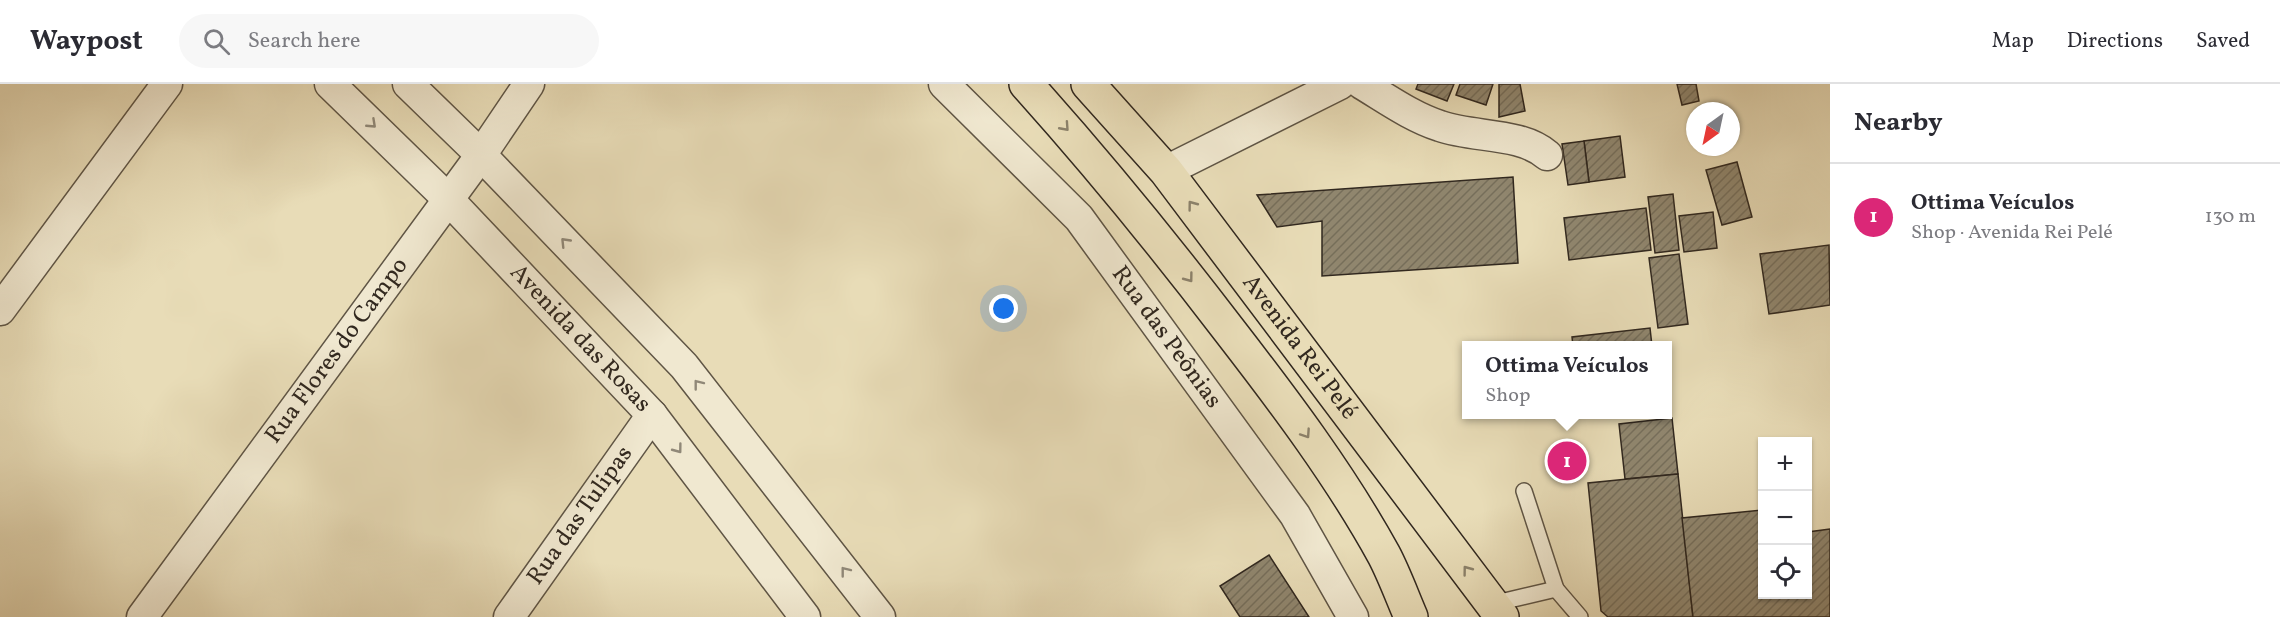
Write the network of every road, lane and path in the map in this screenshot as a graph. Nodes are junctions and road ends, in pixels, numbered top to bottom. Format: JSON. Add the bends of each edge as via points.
{"nodes":[{"id":1,"x":166,"y":84,"type":"edge"},
{"id":2,"x":330,"y":84,"type":"edge"},
{"id":3,"x":408,"y":84,"type":"edge"},
{"id":4,"x":529,"y":84,"type":"edge"},
{"id":5,"x":944,"y":84,"type":"edge"},
{"id":6,"x":1026,"y":84,"type":"edge"},
{"id":7,"x":1088,"y":84,"type":"edge"},
{"id":8,"x":1340,"y":84,"type":"edge"},
{"id":9,"x":1362,"y":84,"type":"edge"},
{"id":10,"x":481,"y":155,"type":"junction"},
{"id":11,"x":1547,"y":156,"type":"dead end"},
{"id":12,"x":1167,"y":171,"type":"junction"},
{"id":13,"x":448,"y":199,"type":"junction"},
{"id":14,"x":0,"y":310,"type":"edge"},
{"id":15,"x":652,"y":415,"type":"junction"},
{"id":16,"x":1524,"y":491,"type":"dead end"},
{"id":17,"x":1556,"y":589,"type":"junction"},
{"id":18,"x":1497,"y":610,"type":"edge"},
{"id":19,"x":870,"y":613,"type":"edge"},
{"id":20,"x":142,"y":617,"type":"edge"},
{"id":21,"x":509,"y":617,"type":"edge"},
{"id":22,"x":805,"y":617,"type":"edge"},
{"id":23,"x":1353,"y":617,"type":"edge"},
{"id":24,"x":1411,"y":617,"type":"edge"},
{"id":25,"x":1580,"y":617,"type":"edge"}],
"edges":[{"from":1,"to":14,"type":"street"},
{"from":2,"to":13,"type":"street","name":"Avenida das Rosas","one_way":true},
{"from":3,"to":10,"type":"street"},
{"from":4,"to":10,"type":"street","name":"Rua Flores do Campo"},
{"from":5,"to":23,"type":"street","name":"Rua das Peônias","via":[[1079,218],[1295,515]]},
{"from":6,"to":24,"type":"main road","name":"Avenida Rei Pelé","one_way":true,"via":[[1152,230],[1287,406],[1384,555]]},
{"from":7,"to":12,"type":"main road","name":"Avenida Rei Pelé"},
{"from":8,"to":12,"type":"street"},
{"from":9,"to":11,"type":"street","via":[[1440,126],[1528,143]]},
{"from":10,"to":13,"type":"street","name":"Rua Flores do Campo"},
{"from":19,"to":10,"type":"street","one_way":true,"via":[[684,366]]},
{"from":18,"to":12,"type":"main road","name":"Avenida Rei Pelé","one_way":true},
{"from":13,"to":15,"type":"street","name":"Avenida das Rosas"},
{"from":13,"to":20,"type":"street","name":"Rua Flores do Campo"},
{"from":15,"to":21,"type":"street","name":"Rua das Tulipas"},
{"from":15,"to":22,"type":"street","name":"Avenida das Rosas","one_way":true},
{"from":16,"to":17,"type":"lane"},
{"from":17,"to":18,"type":"lane"},
{"from":17,"to":25,"type":"lane"}]}
